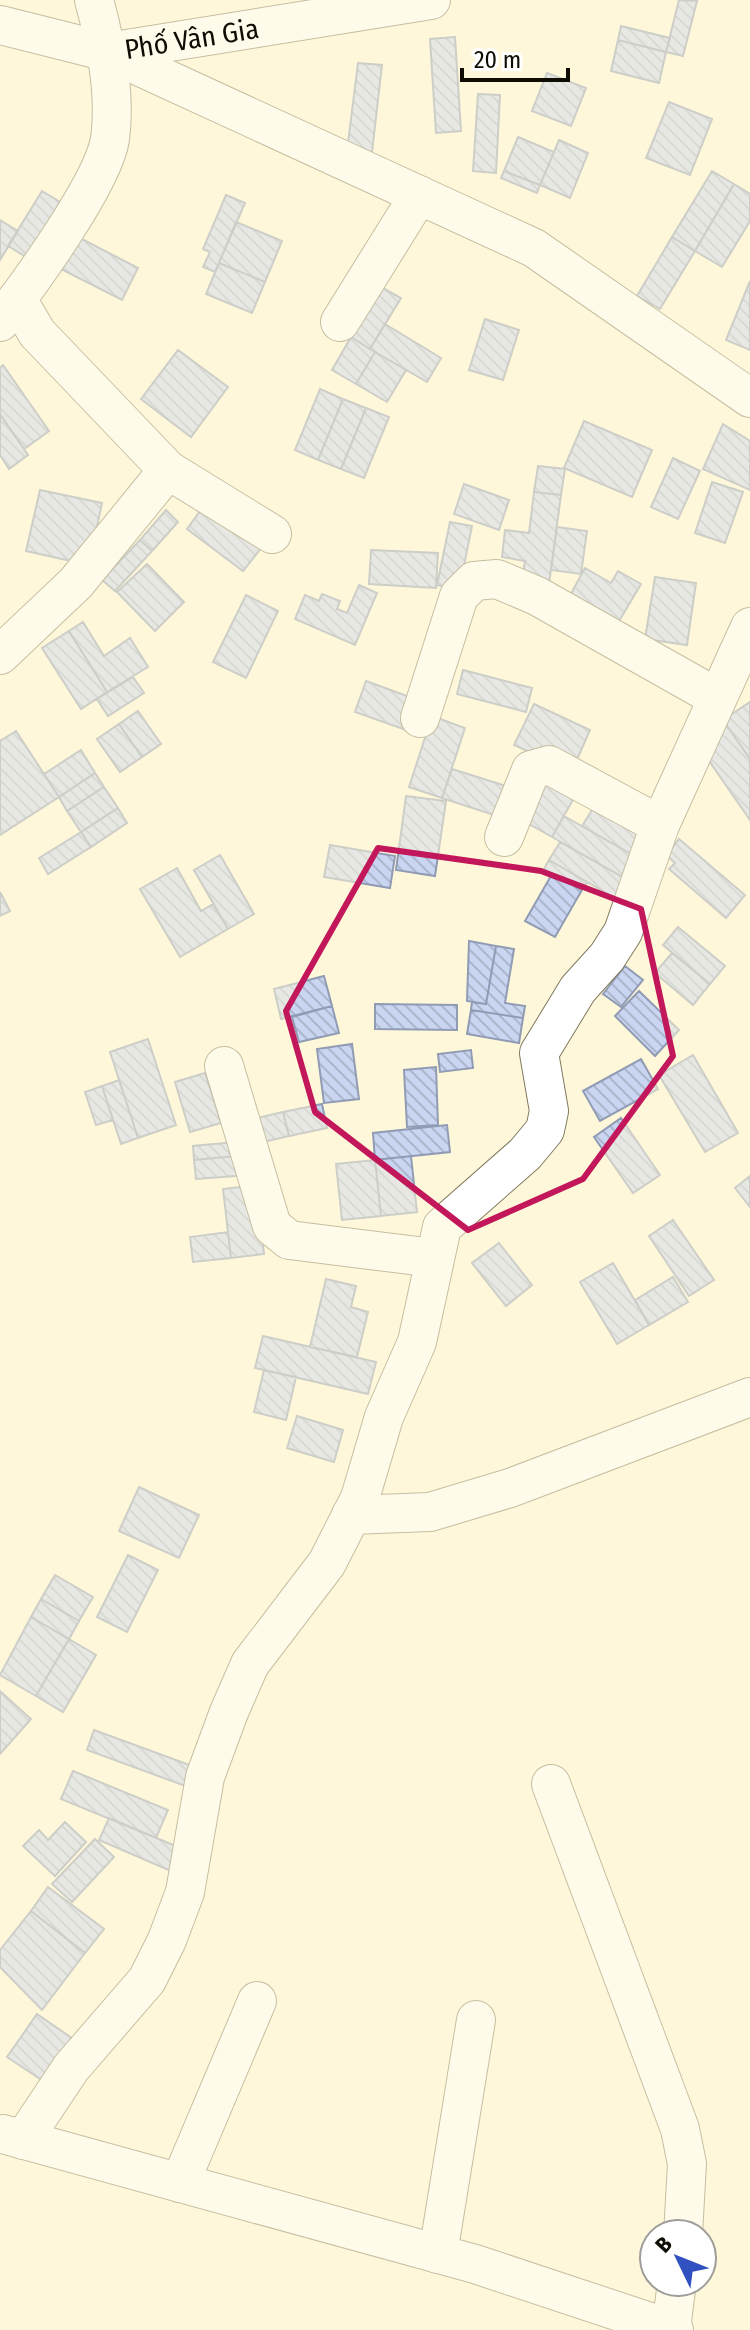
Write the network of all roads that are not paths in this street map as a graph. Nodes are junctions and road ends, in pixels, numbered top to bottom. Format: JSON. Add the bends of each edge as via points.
{"nodes":[{"id":1,"x":94,"y":0,"type":"edge"},
{"id":2,"x":431,"y":0,"type":"edge"},
{"id":3,"x":0,"y":25,"type":"edge"},
{"id":4,"x":108,"y":52,"type":"junction"},
{"id":5,"x":419,"y":195,"type":"junction"},
{"id":6,"x":9,"y":311,"type":"edge"},
{"id":7,"x":340,"y":322,"type":"dead end"},
{"id":8,"x":750,"y":398,"type":"edge"},
{"id":9,"x":168,"y":470,"type":"junction"},
{"id":10,"x":272,"y":534,"type":"dead end"},
{"id":11,"x":750,"y":627,"type":"edge"},
{"id":12,"x":0,"y":655,"type":"edge"},
{"id":13,"x":716,"y":697,"type":"junction"},
{"id":14,"x":420,"y":718,"type":"dead end"},
{"id":15,"x":660,"y":825,"type":"junction"},
{"id":16,"x":504,"y":837,"type":"dead end"},
{"id":17,"x":224,"y":1066,"type":"dead end"},
{"id":18,"x":434,"y":1258,"type":"junction"},
{"id":19,"x":750,"y":1397,"type":"edge"},
{"id":20,"x":351,"y":1515,"type":"junction"},
{"id":21,"x":551,"y":1784,"type":"dead end"},
{"id":22,"x":257,"y":2001,"type":"dead end"},
{"id":23,"x":476,"y":2020,"type":"dead end"},
{"id":24,"x":12,"y":2137,"type":"edge"},
{"id":25,"x":180,"y":2183,"type":"junction"},
{"id":26,"x":684,"y":2218,"type":"edge"},
{"id":27,"x":438,"y":2254,"type":"junction"},
{"id":28,"x":676,"y":2298,"type":"edge"},
{"id":29,"x":673,"y":2330,"type":"edge"}],
"edges":[{"from":1,"to":4,"type":"street"},
{"from":2,"to":4,"type":"street","name":"Phố Vân Gia"},
{"from":3,"to":4,"type":"street","name":"Phố Vân Gia"},
{"from":4,"to":5,"type":"street"},
{"from":4,"to":6,"type":"street","via":[[110,139],[98,177]]},
{"from":5,"to":7,"type":"street"},
{"from":5,"to":8,"type":"street","via":[[534,248]]},
{"from":6,"to":9,"type":"street","via":[[37,333]]},
{"from":9,"to":10,"type":"street"},
{"from":9,"to":12,"type":"street","via":[[76,583]]},
{"from":11,"to":13,"type":"street"},
{"from":13,"to":14,"type":"street","via":[[537,596],[497,579],[474,581],[459,596]]},
{"from":13,"to":15,"type":"street"},
{"from":15,"to":16,"type":"street","via":[[549,765],[531,770]]},
{"from":15,"to":18,"type":"street","via":[[623,932],[578,989],[539,1053],[549,1111],[545,1130],[525,1154],[449,1219],[438,1236]]},
{"from":17,"to":18,"type":"street","via":[[272,1226],[289,1240]]},
{"from":18,"to":20,"type":"street","via":[[417,1342],[384,1417]]},
{"from":19,"to":20,"type":"street","via":[[510,1488],[430,1512]]},
{"from":20,"to":24,"type":"street","via":[[327,1563],[250,1664],[234,1700],[205,1777],[185,1892],[147,1980]]},
{"from":21,"to":26,"type":"street","via":[[680,2129],[687,2164]]},
{"from":22,"to":25,"type":"street"},
{"from":23,"to":27,"type":"street"},
{"from":24,"to":25,"type":"street"},
{"from":25,"to":27,"type":"street"},
{"from":27,"to":29,"type":"street"},
{"from":28,"to":29,"type":"street"}]}
